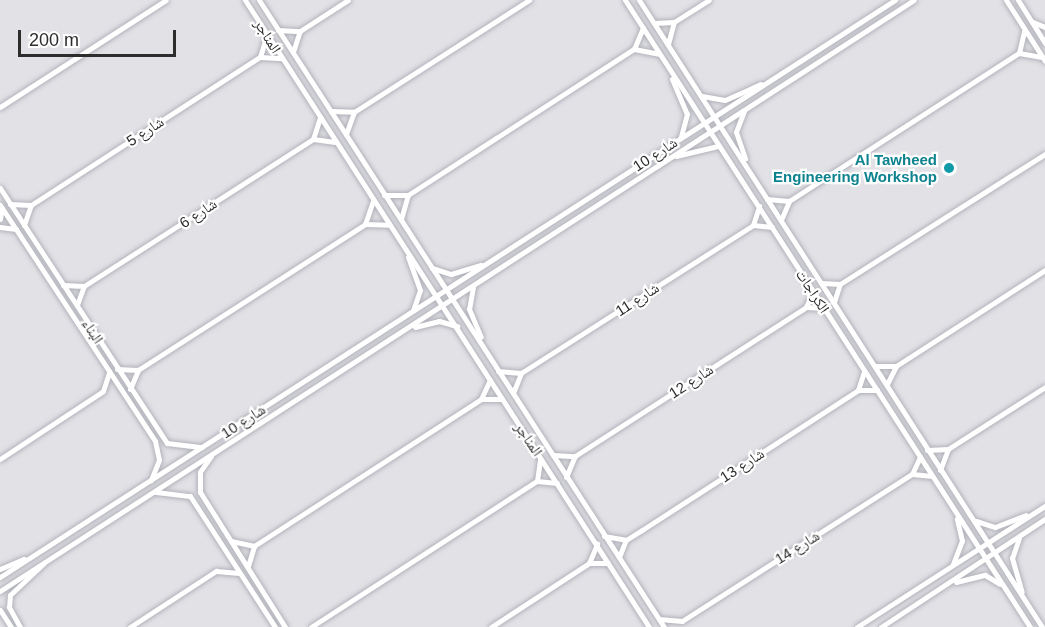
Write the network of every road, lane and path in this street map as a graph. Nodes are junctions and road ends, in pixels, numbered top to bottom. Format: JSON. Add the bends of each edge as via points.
{"nodes":[{"id":1,"x":166,"y":0,"type":"edge"},
{"id":2,"x":245,"y":0,"type":"edge"},
{"id":3,"x":258,"y":0,"type":"edge"},
{"id":4,"x":348,"y":0,"type":"edge"},
{"id":5,"x":529,"y":0,"type":"edge"},
{"id":6,"x":625,"y":0,"type":"edge"},
{"id":7,"x":639,"y":0,"type":"edge"},
{"id":8,"x":709,"y":0,"type":"edge"},
{"id":9,"x":895,"y":0,"type":"edge"},
{"id":10,"x":914,"y":0,"type":"edge"},
{"id":11,"x":1006,"y":0,"type":"edge"},
{"id":12,"x":1018,"y":0,"type":"edge"},
{"id":13,"x":1030,"y":20,"type":"junction"},
{"id":14,"x":674,"y":22,"type":"junction"},
{"id":15,"x":654,"y":23,"type":"junction"},
{"id":16,"x":1045,"y":27,"type":"edge"},
{"id":17,"x":643,"y":28,"type":"junction"},
{"id":18,"x":278,"y":30,"type":"junction"},
{"id":19,"x":300,"y":31,"type":"junction"},
{"id":20,"x":1024,"y":31,"type":"junction"},
{"id":21,"x":267,"y":34,"type":"junction"},
{"id":22,"x":1045,"y":43,"type":"edge"},
{"id":23,"x":668,"y":45,"type":"junction"},
{"id":24,"x":634,"y":50,"type":"junction"},
{"id":25,"x":293,"y":53,"type":"junction"},
{"id":26,"x":1019,"y":53,"type":"junction"},
{"id":27,"x":660,"y":54,"type":"junction"},
{"id":28,"x":260,"y":57,"type":"junction"},
{"id":29,"x":282,"y":58,"type":"junction"},
{"id":30,"x":1043,"y":59,"type":"edge"},
{"id":31,"x":670,"y":71,"type":"junction"},
{"id":32,"x":765,"y":83,"type":"junction"},
{"id":33,"x":700,"y":94,"type":"junction"},
{"id":34,"x":0,"y":107,"type":"edge"},
{"id":35,"x":746,"y":108,"type":"junction"},
{"id":36,"x":331,"y":111,"type":"junction"},
{"id":37,"x":354,"y":112,"type":"junction"},
{"id":38,"x":320,"y":116,"type":"junction"},
{"id":39,"x":714,"y":117,"type":"junction"},
{"id":40,"x":704,"y":123,"type":"junction"},
{"id":41,"x":720,"y":125,"type":"junction"},
{"id":42,"x":710,"y":132,"type":"junction"},
{"id":43,"x":346,"y":134,"type":"junction"},
{"id":44,"x":681,"y":138,"type":"junction"},
{"id":45,"x":313,"y":139,"type":"junction"},
{"id":46,"x":337,"y":143,"type":"junction"},
{"id":47,"x":719,"y":146,"type":"junction"},
{"id":48,"x":1045,"y":154,"type":"edge"},
{"id":49,"x":671,"y":157,"type":"junction"},
{"id":50,"x":747,"y":165,"type":"junction"},
{"id":51,"x":0,"y":188,"type":"edge"},
{"id":52,"x":384,"y":195,"type":"junction"},
{"id":53,"x":408,"y":195,"type":"junction"},
{"id":54,"x":767,"y":199,"type":"junction"},
{"id":55,"x":374,"y":200,"type":"junction"},
{"id":56,"x":789,"y":201,"type":"junction"},
{"id":57,"x":10,"y":204,"type":"junction"},
{"id":58,"x":31,"y":205,"type":"junction"},
{"id":59,"x":1,"y":206,"type":"edge"},
{"id":60,"x":759,"y":206,"type":"junction"},
{"id":61,"x":0,"y":219,"type":"edge"},
{"id":62,"x":401,"y":220,"type":"junction"},
{"id":63,"x":781,"y":220,"type":"junction"},
{"id":64,"x":365,"y":224,"type":"junction"},
{"id":65,"x":24,"y":225,"type":"junction"},
{"id":66,"x":389,"y":225,"type":"junction"},
{"id":67,"x":753,"y":225,"type":"junction"},
{"id":68,"x":0,"y":227,"type":"edge"},
{"id":69,"x":772,"y":227,"type":"junction"},
{"id":70,"x":16,"y":229,"type":"junction"},
{"id":71,"x":407,"y":253,"type":"junction"},
{"id":72,"x":485,"y":264,"type":"junction"},
{"id":73,"x":430,"y":267,"type":"junction"},
{"id":74,"x":1045,"y":270,"type":"edge"},
{"id":75,"x":822,"y":283,"type":"junction"},
{"id":76,"x":840,"y":284,"type":"junction"},
{"id":77,"x":63,"y":285,"type":"junction"},
{"id":78,"x":474,"y":285,"type":"junction"},
{"id":79,"x":84,"y":286,"type":"junction"},
{"id":80,"x":446,"y":289,"type":"junction"},
{"id":81,"x":813,"y":291,"type":"junction"},
{"id":82,"x":436,"y":296,"type":"junction"},
{"id":83,"x":453,"y":299,"type":"junction"},
{"id":84,"x":834,"y":302,"type":"junction"},
{"id":85,"x":76,"y":305,"type":"junction"},
{"id":86,"x":443,"y":306,"type":"junction"},
{"id":87,"x":806,"y":307,"type":"junction"},
{"id":88,"x":824,"y":308,"type":"junction"},
{"id":89,"x":412,"y":311,"type":"junction"},
{"id":90,"x":457,"y":326,"type":"junction"},
{"id":91,"x":405,"y":331,"type":"junction"},
{"id":92,"x":483,"y":344,"type":"junction"},
{"id":93,"x":876,"y":366,"type":"junction"},
{"id":94,"x":896,"y":366,"type":"junction"},
{"id":95,"x":117,"y":369,"type":"junction"},
{"id":96,"x":138,"y":370,"type":"junction"},
{"id":97,"x":498,"y":371,"type":"junction"},
{"id":98,"x":864,"y":371,"type":"junction"},
{"id":99,"x":521,"y":373,"type":"junction"},
{"id":100,"x":109,"y":374,"type":"junction"},
{"id":101,"x":490,"y":380,"type":"junction"},
{"id":102,"x":887,"y":384,"type":"junction"},
{"id":103,"x":1045,"y":387,"type":"edge"},
{"id":104,"x":130,"y":389,"type":"junction"},
{"id":105,"x":858,"y":390,"type":"junction"},
{"id":106,"x":877,"y":390,"type":"junction"},
{"id":107,"x":513,"y":393,"type":"junction"},
{"id":108,"x":481,"y":399,"type":"junction"},
{"id":109,"x":503,"y":399,"type":"junction"},
{"id":110,"x":203,"y":447,"type":"junction"},
{"id":111,"x":948,"y":449,"type":"junction"},
{"id":112,"x":927,"y":450,"type":"junction"},
{"id":113,"x":213,"y":453,"type":"junction"},
{"id":114,"x":539,"y":454,"type":"junction"},
{"id":115,"x":552,"y":455,"type":"junction"},
{"id":116,"x":575,"y":456,"type":"junction"},
{"id":117,"x":920,"y":457,"type":"junction"},
{"id":118,"x":0,"y":459,"type":"edge"},
{"id":119,"x":940,"y":470,"type":"junction"},
{"id":120,"x":912,"y":474,"type":"junction"},
{"id":121,"x":932,"y":476,"type":"junction"},
{"id":122,"x":566,"y":477,"type":"junction"},
{"id":123,"x":150,"y":481,"type":"junction"},
{"id":124,"x":537,"y":481,"type":"junction"},
{"id":125,"x":558,"y":484,"type":"junction"},
{"id":126,"x":151,"y":493,"type":"junction"},
{"id":127,"x":1045,"y":506,"type":"edge"},
{"id":128,"x":955,"y":512,"type":"junction"},
{"id":129,"x":1033,"y":513,"type":"junction"},
{"id":130,"x":973,"y":519,"type":"junction"},
{"id":131,"x":1045,"y":519,"type":"edge"},
{"id":132,"x":1021,"y":534,"type":"junction"},
{"id":133,"x":604,"y":536,"type":"junction"},
{"id":134,"x":626,"y":540,"type":"junction"},
{"id":135,"x":231,"y":541,"type":"junction"},
{"id":136,"x":988,"y":542,"type":"junction"},
{"id":137,"x":597,"y":544,"type":"junction"},
{"id":138,"x":254,"y":546,"type":"junction"},
{"id":139,"x":979,"y":549,"type":"junction"},
{"id":140,"x":996,"y":553,"type":"junction"},
{"id":141,"x":31,"y":557,"type":"junction"},
{"id":142,"x":619,"y":558,"type":"junction"},
{"id":143,"x":986,"y":560,"type":"junction"},
{"id":144,"x":45,"y":562,"type":"junction"},
{"id":145,"x":589,"y":563,"type":"junction"},
{"id":146,"x":608,"y":563,"type":"junction"},
{"id":147,"x":952,"y":566,"type":"junction"},
{"id":148,"x":248,"y":568,"type":"junction"},
{"id":149,"x":0,"y":569,"type":"edge"},
{"id":150,"x":239,"y":573,"type":"junction"},
{"id":151,"x":0,"y":577,"type":"edge"},
{"id":152,"x":948,"y":584,"type":"junction"},
{"id":153,"x":1006,"y":590,"type":"junction"},
{"id":154,"x":0,"y":591,"type":"edge"},
{"id":155,"x":1024,"y":599,"type":"junction"},
{"id":156,"x":0,"y":610,"type":"edge"},
{"id":157,"x":659,"y":620,"type":"junction"},
{"id":158,"x":682,"y":621,"type":"junction"},
{"id":159,"x":285,"y":626,"type":"edge"},
{"id":160,"x":648,"y":626,"type":"edge"},
{"id":161,"x":1044,"y":626,"type":"edge"},
{"id":162,"x":11,"y":627,"type":"edge"},
{"id":163,"x":20,"y":627,"type":"edge"},
{"id":164,"x":130,"y":627,"type":"edge"},
{"id":165,"x":275,"y":627,"type":"edge"},
{"id":166,"x":311,"y":627,"type":"edge"},
{"id":167,"x":490,"y":627,"type":"edge"},
{"id":168,"x":664,"y":627,"type":"edge"},
{"id":169,"x":678,"y":627,"type":"edge"},
{"id":170,"x":857,"y":627,"type":"edge"},
{"id":171,"x":881,"y":627,"type":"edge"},
{"id":172,"x":1030,"y":627,"type":"edge"}],
"edges":[{"from":1,"to":34,"type":"street"},
{"from":2,"to":21,"type":"street","name":"المناجر"},
{"from":3,"to":18,"type":"street","name":"المناجر"},
{"from":4,"to":19,"type":"street"},
{"from":5,"to":37,"type":"street"},
{"from":6,"to":17,"type":"street","name":"الكراجات"},
{"from":7,"to":15,"type":"street","name":"الكراجات"},
{"from":8,"to":14,"type":"street"},
{"from":9,"to":32,"type":"street","name":"شارع 10"},
{"from":10,"to":35,"type":"street","name":"شارع 10"},
{"from":11,"to":20,"type":"street"},
{"from":12,"to":13,"type":"street"},
{"from":13,"to":16,"type":"street"},
{"from":13,"to":22,"type":"street"},
{"from":14,"to":15,"type":"street"},
{"from":14,"to":23,"type":"street"},
{"from":15,"to":23,"type":"street","name":"الكراجات"},
{"from":17,"to":24,"type":"street"},
{"from":17,"to":27,"type":"street","name":"الكراجات"},
{"from":18,"to":19,"type":"street"},
{"from":18,"to":25,"type":"street","name":"المناجر"},
{"from":19,"to":25,"type":"street"},
{"from":20,"to":26,"type":"street"},
{"from":20,"to":30,"type":"street"},
{"from":21,"to":28,"type":"street"},
{"from":21,"to":29,"type":"street","name":"المناجر"},
{"from":23,"to":33,"type":"street","name":"الكراجات"},
{"from":24,"to":27,"type":"street"},
{"from":24,"to":53,"type":"street"},
{"from":25,"to":36,"type":"street","name":"المناجر"},
{"from":26,"to":30,"type":"street"},
{"from":26,"to":56,"type":"street"},
{"from":27,"to":31,"type":"street","name":"الكراجات"},
{"from":28,"to":29,"type":"street"},
{"from":28,"to":58,"type":"street","name":"شارع 5"},
{"from":29,"to":38,"type":"street","name":"المناجر"},
{"from":31,"to":40,"type":"street","name":"الكراجات"},
{"from":31,"to":44,"type":"street","name":"الكراجات","via":[[687,114]]},
{"from":32,"to":33,"type":"street","name":"شارع 10","via":[[725,99]]},
{"from":32,"to":39,"type":"street","name":"شارع 10"},
{"from":33,"to":39,"type":"street","name":"الكراجات"},
{"from":35,"to":41,"type":"street","name":"شارع 10"},
{"from":35,"to":50,"type":"street","name":"الكراجات","via":[[736,132]]},
{"from":36,"to":37,"type":"street"},
{"from":36,"to":43,"type":"street","name":"المناجر"},
{"from":37,"to":43,"type":"street"},
{"from":38,"to":45,"type":"street"},
{"from":38,"to":46,"type":"street","name":"المناجر"},
{"from":39,"to":40,"type":"street","name":"شارع 10"},
{"from":39,"to":41,"type":"street","name":"الكراجات"},
{"from":40,"to":42,"type":"street","name":"الكراجات"},
{"from":40,"to":44,"type":"street","name":"شارع 10"},
{"from":41,"to":42,"type":"street","name":"شارع 10"},
{"from":41,"to":50,"type":"street","name":"الكراجات"},
{"from":42,"to":47,"type":"street","name":"الكراجات"},
{"from":42,"to":49,"type":"street","name":"شارع 10"},
{"from":43,"to":52,"type":"street","name":"المناجر"},
{"from":44,"to":72,"type":"street","name":"شارع 10"},
{"from":45,"to":46,"type":"street"},
{"from":45,"to":79,"type":"street","name":"شارع 6"},
{"from":46,"to":55,"type":"street","name":"المناجر"},
{"from":47,"to":49,"type":"street","name":"شارع 10"},
{"from":47,"to":60,"type":"street","name":"الكراجات"},
{"from":48,"to":76,"type":"street"},
{"from":49,"to":78,"type":"street","name":"شارع 10"},
{"from":50,"to":54,"type":"street","name":"الكراجات"},
{"from":51,"to":57,"type":"street","name":"البناء"},
{"from":52,"to":53,"type":"street"},
{"from":52,"to":62,"type":"street","name":"المناجر"},
{"from":53,"to":62,"type":"street"},
{"from":54,"to":56,"type":"street"},
{"from":54,"to":63,"type":"street","name":"الكراجات"},
{"from":55,"to":64,"type":"street"},
{"from":55,"to":66,"type":"street","name":"المناجر"},
{"from":56,"to":63,"type":"street"},
{"from":57,"to":58,"type":"street"},
{"from":57,"to":65,"type":"street","name":"البناء"},
{"from":58,"to":65,"type":"street"},
{"from":59,"to":61,"type":"street"},
{"from":59,"to":70,"type":"street","name":"البناء"},
{"from":60,"to":67,"type":"street"},
{"from":60,"to":69,"type":"street","name":"الكراجات"},
{"from":62,"to":73,"type":"street","name":"المناجر"},
{"from":63,"to":75,"type":"street","name":"الكراجات"},
{"from":64,"to":66,"type":"street"},
{"from":64,"to":96,"type":"street"},
{"from":65,"to":77,"type":"street","name":"البناء"},
{"from":66,"to":71,"type":"street","name":"المناجر"},
{"from":67,"to":69,"type":"street"},
{"from":67,"to":99,"type":"street","name":"شارع 11"},
{"from":68,"to":70,"type":"street"},
{"from":69,"to":81,"type":"street","name":"الكراجات"},
{"from":70,"to":100,"type":"street","name":"البناء"},
{"from":71,"to":82,"type":"street","name":"المناجر"},
{"from":71,"to":89,"type":"street","name":"المناجر","via":[[420,290]]},
{"from":72,"to":73,"type":"street","name":"شارع 10","via":[[451,274]]},
{"from":72,"to":80,"type":"street","name":"شارع 10"},
{"from":73,"to":80,"type":"street","name":"المناجر"},
{"from":74,"to":94,"type":"street"},
{"from":75,"to":76,"type":"street"},
{"from":75,"to":84,"type":"street","name":"الكراجات"},
{"from":76,"to":84,"type":"street"},
{"from":77,"to":79,"type":"street"},
{"from":77,"to":85,"type":"street","name":"البناء"},
{"from":78,"to":83,"type":"street","name":"شارع 10"},
{"from":78,"to":92,"type":"street","name":"المناجر","via":[[469,309]]},
{"from":79,"to":85,"type":"street"},
{"from":80,"to":82,"type":"street","name":"شارع 10"},
{"from":80,"to":83,"type":"street","name":"المناجر"},
{"from":81,"to":87,"type":"street"},
{"from":81,"to":88,"type":"street","name":"الكراجات"},
{"from":82,"to":86,"type":"street","name":"المناجر"},
{"from":82,"to":89,"type":"street","name":"شارع 10"},
{"from":83,"to":86,"type":"street","name":"شارع 10"},
{"from":83,"to":92,"type":"street","name":"المناجر"},
{"from":84,"to":93,"type":"street","name":"الكراجات"},
{"from":85,"to":95,"type":"street","name":"البناء"},
{"from":86,"to":90,"type":"street","name":"المناجر"},
{"from":86,"to":91,"type":"street","name":"شارع 10"},
{"from":87,"to":88,"type":"street"},
{"from":87,"to":116,"type":"street","name":"شارع 12"},
{"from":88,"to":98,"type":"street","name":"الكراجات"},
{"from":89,"to":110,"type":"street","name":"شارع 10"},
{"from":90,"to":91,"type":"street","name":"شارع 10","via":[[433,321]]},
{"from":90,"to":101,"type":"street","name":"المناجر"},
{"from":91,"to":113,"type":"street","name":"شارع 10"},
{"from":92,"to":97,"type":"street","name":"المناجر"},
{"from":93,"to":94,"type":"street"},
{"from":93,"to":102,"type":"street","name":"الكراجات"},
{"from":94,"to":102,"type":"street"},
{"from":95,"to":96,"type":"street"},
{"from":95,"to":104,"type":"street","name":"البناء"},
{"from":96,"to":104,"type":"street"},
{"from":97,"to":99,"type":"street"},
{"from":97,"to":107,"type":"street","name":"المناجر"},
{"from":98,"to":105,"type":"street"},
{"from":98,"to":106,"type":"street","name":"الكراجات"},
{"from":99,"to":107,"type":"street"},
{"from":100,"to":118,"type":"street","via":[[103,391]]},
{"from":100,"to":123,"type":"street","name":"البناء","via":[[158,447]]},
{"from":101,"to":108,"type":"street"},
{"from":101,"to":109,"type":"street","name":"المناجر"},
{"from":102,"to":112,"type":"street","name":"الكراجات"},
{"from":103,"to":111,"type":"street"},
{"from":104,"to":110,"type":"street","name":"البناء","via":[[167,442]]},
{"from":105,"to":106,"type":"street"},
{"from":105,"to":134,"type":"street","name":"شارع 13"},
{"from":106,"to":117,"type":"street","name":"الكراجات"},
{"from":107,"to":115,"type":"street","name":"المناجر"},
{"from":108,"to":109,"type":"street"},
{"from":108,"to":138,"type":"street"},
{"from":109,"to":114,"type":"street","name":"المناجر"},
{"from":110,"to":123,"type":"street","name":"شارع 10"},
{"from":111,"to":112,"type":"street"},
{"from":111,"to":119,"type":"street"},
{"from":112,"to":119,"type":"street","name":"الكراجات"},
{"from":113,"to":126,"type":"street","name":"شارع 10"},
{"from":113,"to":135,"type":"street","via":[[200,472],[200,492]]},
{"from":114,"to":124,"type":"street"},
{"from":114,"to":125,"type":"street","name":"المناجر"},
{"from":115,"to":116,"type":"street"},
{"from":115,"to":122,"type":"street","name":"المناجر"},
{"from":116,"to":122,"type":"street"},
{"from":117,"to":120,"type":"street"},
{"from":117,"to":121,"type":"street","name":"الكراجات"},
{"from":119,"to":130,"type":"street","name":"الكراجات"},
{"from":120,"to":121,"type":"street"},
{"from":120,"to":158,"type":"street","name":"شارع 14"},
{"from":121,"to":128,"type":"street","name":"الكراجات"},
{"from":122,"to":133,"type":"street","name":"المناجر"},
{"from":123,"to":141,"type":"street","name":"شارع 10"},
{"from":124,"to":125,"type":"street"},
{"from":124,"to":166,"type":"street"},
{"from":125,"to":137,"type":"street","name":"المناجر"},
{"from":126,"to":144,"type":"street","name":"شارع 10"},
{"from":126,"to":150,"type":"street","via":[[177,490],[190,496]]},
{"from":127,"to":129,"type":"street"},
{"from":128,"to":139,"type":"street","name":"الكراجات"},
{"from":128,"to":147,"type":"street","name":"الكراجات","via":[[962,541]]},
{"from":129,"to":130,"type":"street","via":[[995,527]]},
{"from":129,"to":136,"type":"street"},
{"from":130,"to":136,"type":"street","name":"الكراجات"},
{"from":131,"to":132,"type":"street"},
{"from":132,"to":140,"type":"street"},
{"from":132,"to":155,"type":"street","name":"الكراجات","via":[[1012,558]]},
{"from":133,"to":134,"type":"street"},
{"from":133,"to":142,"type":"street","name":"المناجر"},
{"from":134,"to":142,"type":"street"},
{"from":135,"to":138,"type":"street"},
{"from":135,"to":148,"type":"street"},
{"from":136,"to":139,"type":"street"},
{"from":136,"to":140,"type":"street","name":"الكراجات"},
{"from":137,"to":145,"type":"street"},
{"from":137,"to":146,"type":"street","name":"المناجر"},
{"from":138,"to":148,"type":"street"},
{"from":139,"to":143,"type":"street","name":"الكراجات"},
{"from":139,"to":147,"type":"street"},
{"from":140,"to":143,"type":"street"},
{"from":140,"to":155,"type":"street","name":"الكراجات"},
{"from":141,"to":149,"type":"street"},
{"from":141,"to":151,"type":"street","name":"شارع 10"},
{"from":142,"to":157,"type":"street","name":"المناجر"},
{"from":143,"to":152,"type":"street"},
{"from":143,"to":153,"type":"street","name":"الكراجات"},
{"from":144,"to":154,"type":"street","name":"شارع 10"},
{"from":144,"to":163,"type":"street","via":[[10,595],[9,607]]},
{"from":145,"to":146,"type":"street"},
{"from":145,"to":167,"type":"street"},
{"from":146,"to":160,"type":"street","name":"المناجر"},
{"from":147,"to":170,"type":"street"},
{"from":148,"to":159,"type":"street"},
{"from":150,"to":164,"type":"street","via":[[216,571]]},
{"from":150,"to":165,"type":"street"},
{"from":152,"to":153,"type":"street","via":[[985,575]]},
{"from":152,"to":171,"type":"street"},
{"from":153,"to":172,"type":"street","name":"الكراجات"},
{"from":155,"to":161,"type":"street","name":"الكراجات"},
{"from":156,"to":162,"type":"street"},
{"from":157,"to":158,"type":"street"},
{"from":157,"to":168,"type":"street","name":"المناجر"},
{"from":158,"to":169,"type":"street","name":"شارع 14"}]}
